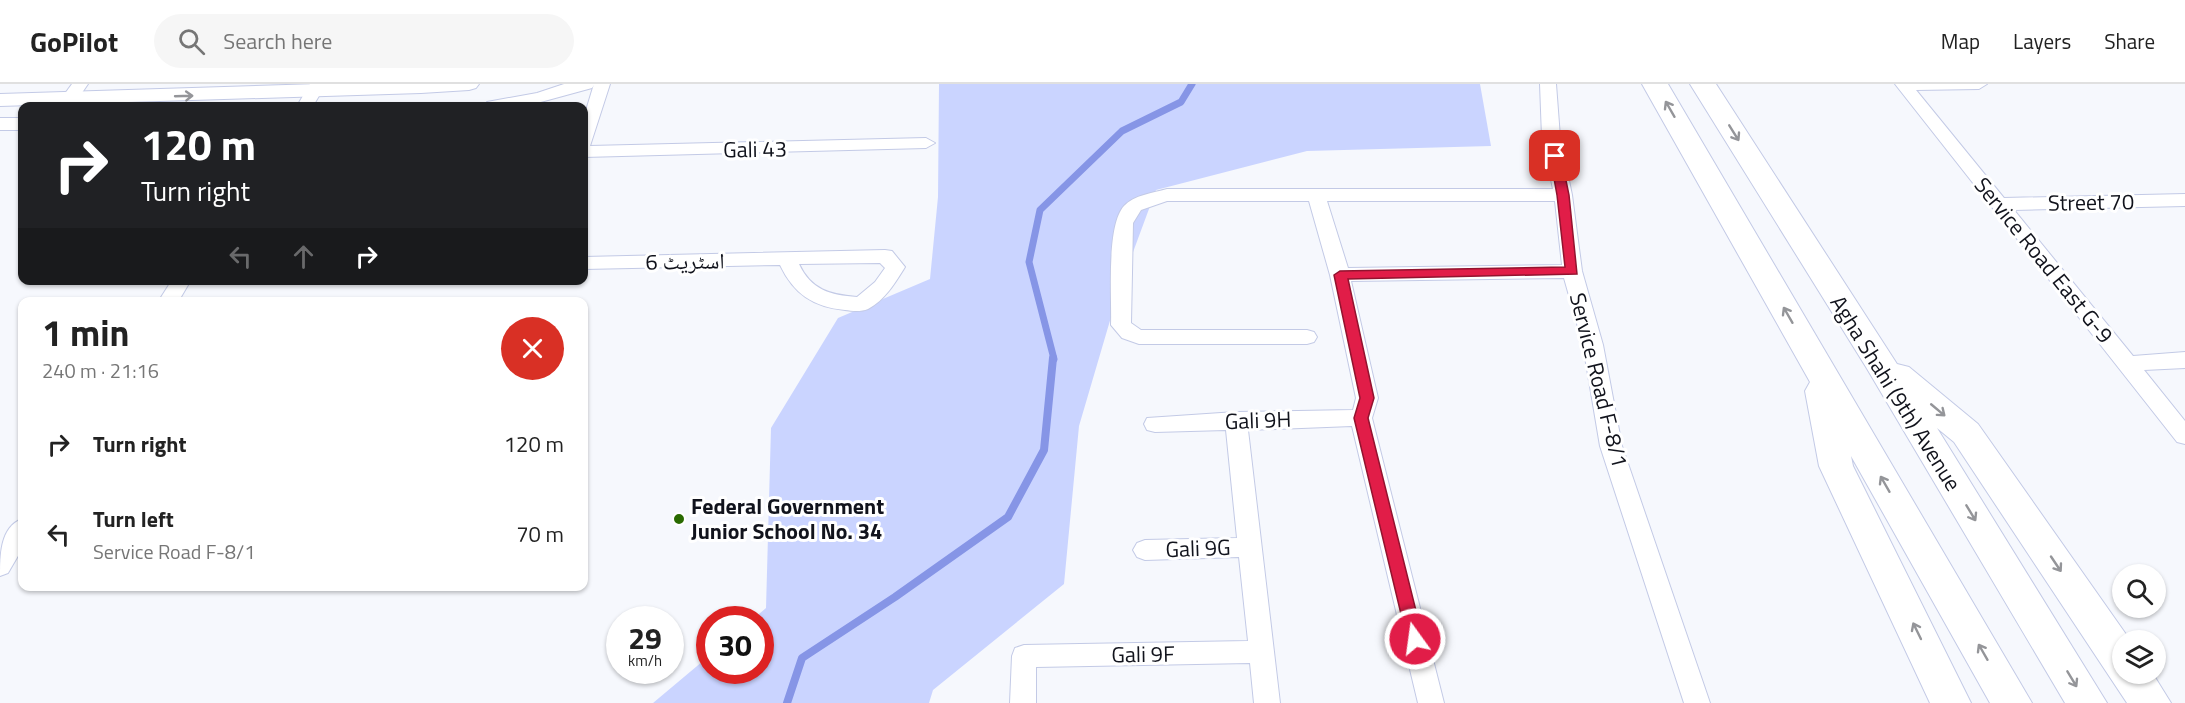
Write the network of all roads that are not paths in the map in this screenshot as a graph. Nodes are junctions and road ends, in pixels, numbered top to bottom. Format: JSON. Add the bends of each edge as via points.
{"nodes":[{"id":1,"x":469,"y":84,"type":"edge"},
{"id":2,"x":585,"y":84,"type":"edge"},
{"id":3,"x":602,"y":84,"type":"edge"},
{"id":4,"x":1548,"y":84,"type":"edge"},
{"id":5,"x":1655,"y":84,"type":"edge"},
{"id":6,"x":1703,"y":84,"type":"edge"},
{"id":7,"x":1979,"y":84,"type":"edge"},
{"id":8,"x":1903,"y":85,"type":"edge"},
{"id":9,"x":74,"y":91,"type":"edge"},
{"id":10,"x":312,"y":93,"type":"edge"},
{"id":11,"x":0,"y":100,"type":"edge"},
{"id":12,"x":520,"y":102,"type":"edge"},
{"id":13,"x":0,"y":124,"type":"edge"},
{"id":14,"x":18,"y":124,"type":"edge"},
{"id":15,"x":588,"y":130,"type":"edge"},
{"id":16,"x":926,"y":143,"type":"dead end"},
{"id":17,"x":588,"y":152,"type":"edge"},
{"id":18,"x":1316,"y":195,"type":"junction"},
{"id":19,"x":1563,"y":195,"type":"junction"},
{"id":20,"x":2185,"y":200,"type":"edge"},
{"id":21,"x":1998,"y":204,"type":"junction"},
{"id":22,"x":786,"y":258,"type":"junction"},
{"id":23,"x":588,"y":262,"type":"edge"},
{"id":24,"x":1572,"y":271,"type":"junction"},
{"id":25,"x":1340,"y":275,"type":"junction"},
{"id":26,"x":1307,"y":337,"type":"dead end"},
{"id":27,"x":1877,"y":359,"type":"junction"},
{"id":28,"x":1814,"y":360,"type":"junction"},
{"id":29,"x":2185,"y":360,"type":"edge"},
{"id":30,"x":2127,"y":364,"type":"junction"},
{"id":31,"x":1361,"y":418,"type":"junction"},
{"id":32,"x":1236,"y":420,"type":"junction"},
{"id":33,"x":1155,"y":424,"type":"dead end"},
{"id":34,"x":2185,"y":436,"type":"edge"},
{"id":35,"x":18,"y":537,"type":"edge"},
{"id":36,"x":1250,"y":547,"type":"junction"},
{"id":37,"x":1145,"y":550,"type":"dead end"},
{"id":38,"x":0,"y":566,"type":"edge"},
{"id":39,"x":2112,"y":647,"type":"edge"},
{"id":40,"x":1261,"y":652,"type":"junction"},
{"id":41,"x":2137,"y":684,"type":"edge"},
{"id":42,"x":1023,"y":703,"type":"edge"},
{"id":43,"x":1267,"y":703,"type":"edge"},
{"id":44,"x":1431,"y":703,"type":"edge"},
{"id":45,"x":1697,"y":703,"type":"edge"},
{"id":46,"x":1951,"y":703,"type":"edge"},
{"id":47,"x":2012,"y":703,"type":"edge"},
{"id":48,"x":2087,"y":703,"type":"edge"},
{"id":49,"x":2151,"y":703,"type":"edge"}],
"edges":[{"from":1,"to":10,"type":"street","via":[[417,90]]},
{"from":2,"to":12,"type":"street"},
{"from":3,"to":15,"type":"street"},
{"from":4,"to":19,"type":"street","name":"Service Road F-8/1","via":[[1551,137]]},
{"from":28,"to":5,"type":"main road","one_way":true},
{"from":6,"to":27,"type":"main road","name":"Agha Shahi (9th) Avenue","one_way":true},
{"from":7,"to":8,"type":"street"},
{"from":8,"to":21,"type":"street","name":"Service Road East G-9"},
{"from":9,"to":10,"type":"street","one_way":true},
{"from":9,"to":11,"type":"street"},
{"from":13,"to":14,"type":"street"},
{"from":16,"to":17,"type":"street","name":"Gali 43"},
{"from":18,"to":19,"type":"street"},
{"from":18,"to":25,"type":"street"},
{"from":18,"to":26,"type":"street","via":[[1167,195],[1140,202],[1126,213],[1124,223],[1121,325],[1129,333],[1139,337]]},
{"from":19,"to":24,"type":"street","name":"Service Road F-8/1"},
{"from":20,"to":21,"type":"street","name":"Street 70"},
{"from":21,"to":30,"type":"street","name":"Service Road East G-9"},
{"from":22,"to":22,"type":"street","name":"اسٹریٹ 6","via":[[805,291],[831,303],[861,304],[882,286],[895,267],[885,256]]},
{"from":22,"to":23,"type":"street","name":"اسٹریٹ 6"},
{"from":24,"to":25,"type":"street"},
{"from":24,"to":45,"type":"street","name":"Service Road F-8/1","via":[[1593,345],[1611,446]]},
{"from":25,"to":31,"type":"street","via":[[1367,398]]},
{"from":27,"to":39,"type":"main road","one_way":true,"via":[[1966,433]]},
{"from":27,"to":48,"type":"main road","name":"Agha Shahi (9th) Avenue","one_way":true},
{"from":46,"to":28,"type":"main road","one_way":true,"via":[[1836,466]]},
{"from":47,"to":28,"type":"main road","one_way":true},
{"from":29,"to":30,"type":"street"},
{"from":30,"to":34,"type":"street","name":"Service Road East G-9"},
{"from":31,"to":32,"type":"street","name":"Gali 9H"},
{"from":31,"to":44,"type":"street"},
{"from":32,"to":33,"type":"street","name":"Gali 9H"},
{"from":32,"to":36,"type":"street"},
{"from":35,"to":38,"type":"street"},
{"from":36,"to":37,"type":"street","name":"Gali 9G"},
{"from":36,"to":40,"type":"street"},
{"from":40,"to":42,"type":"street","name":"Gali 9F","via":[[1024,656]]},
{"from":40,"to":43,"type":"street"},
{"from":41,"to":49,"type":"main road"}]}
